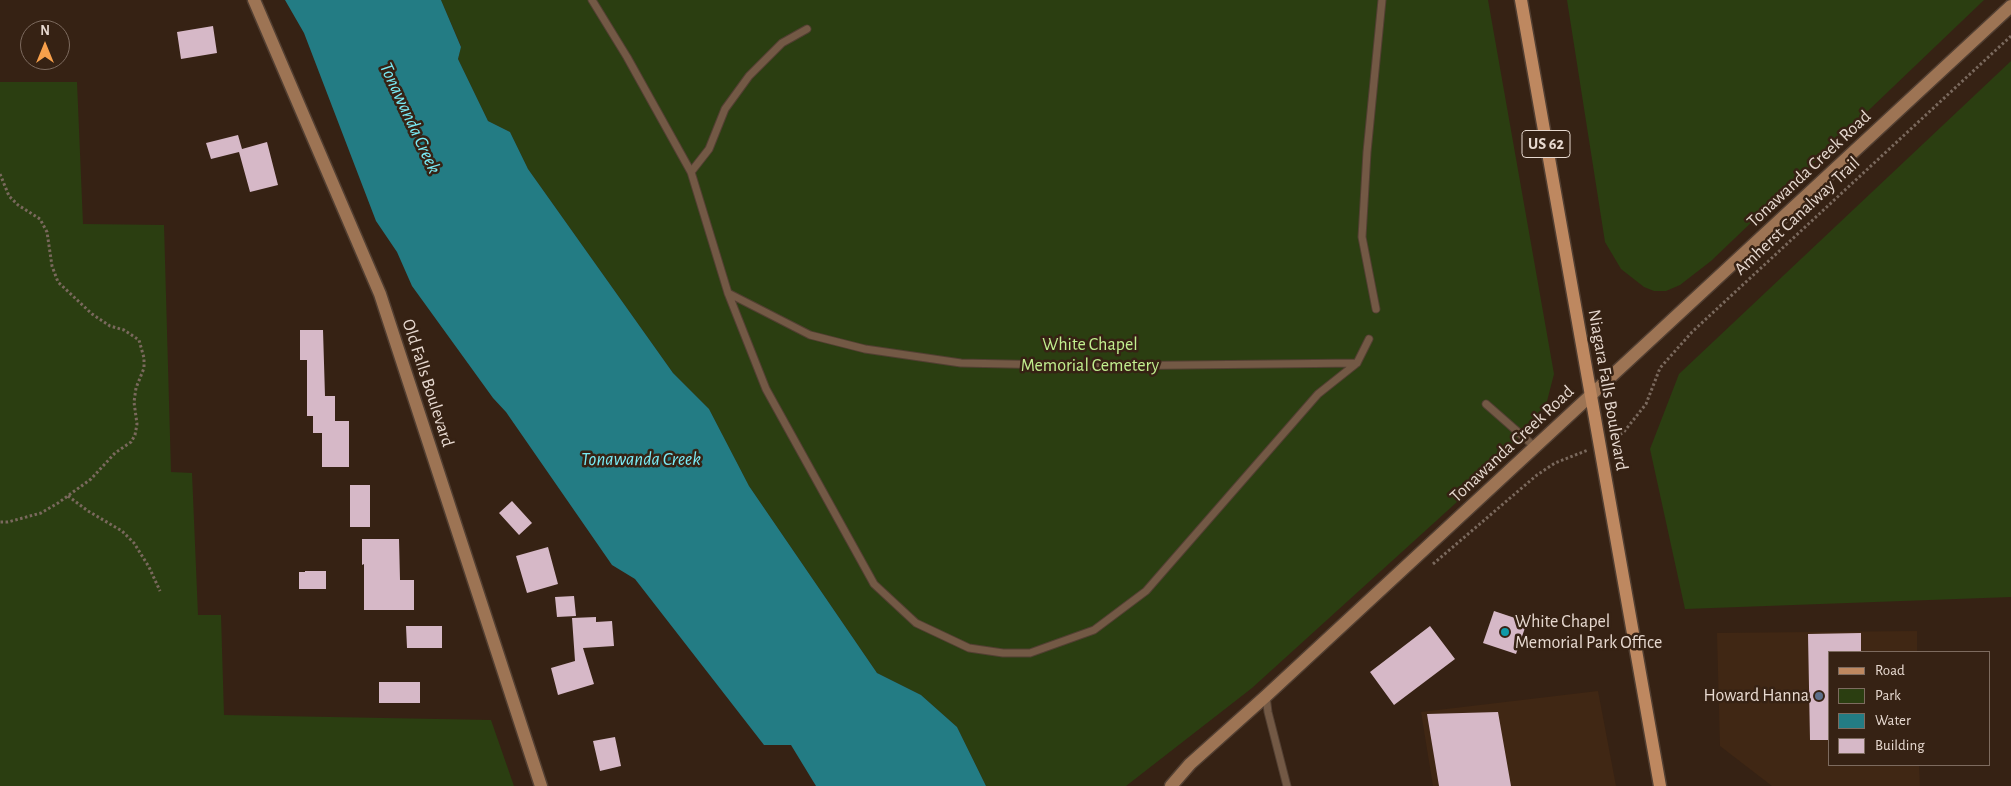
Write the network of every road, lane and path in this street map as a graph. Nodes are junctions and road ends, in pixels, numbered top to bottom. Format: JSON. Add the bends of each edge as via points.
{"nodes":[{"id":1,"x":254,"y":0,"type":"edge"},
{"id":2,"x":592,"y":0,"type":"edge"},
{"id":3,"x":1382,"y":0,"type":"edge"},
{"id":4,"x":1521,"y":0,"type":"edge"},
{"id":5,"x":2011,"y":6,"type":"edge"},
{"id":6,"x":807,"y":29,"type":"dead end"},
{"id":7,"x":2011,"y":36,"type":"edge"},
{"id":8,"x":692,"y":172,"type":"junction"},
{"id":9,"x":0,"y":174,"type":"edge"},
{"id":10,"x":728,"y":293,"type":"junction"},
{"id":11,"x":1376,"y":309,"type":"dead end"},
{"id":12,"x":1368,"y":339,"type":"dead end"},
{"id":13,"x":1357,"y":363,"type":"junction"},
{"id":14,"x":1592,"y":394,"type":"junction"},
{"id":15,"x":1486,"y":404,"type":"dead end"},
{"id":16,"x":1623,"y":433,"type":"dead end"},
{"id":17,"x":1535,"y":447,"type":"junction"},
{"id":18,"x":68,"y":496,"type":"junction"},
{"id":19,"x":0,"y":522,"type":"edge"},
{"id":20,"x":160,"y":592,"type":"dead end"},
{"id":21,"x":1266,"y":696,"type":"junction"},
{"id":22,"x":541,"y":786,"type":"edge"},
{"id":23,"x":1170,"y":786,"type":"edge"},
{"id":24,"x":1287,"y":786,"type":"edge"},
{"id":25,"x":1660,"y":786,"type":"edge"}],
"edges":[{"from":1,"to":22,"type":"street","name":"Old Falls Boulevard","via":[[380,294]]},
{"from":2,"to":8,"type":"lane"},
{"from":3,"to":11,"type":"lane","via":[[1362,237]]},
{"from":4,"to":14,"type":"main road","name":"Niagara Falls Boulevard","number":"US 62"},
{"from":5,"to":14,"type":"street","name":"Tonawanda Creek Road"},
{"from":6,"to":8,"type":"lane","via":[[782,43],[749,76],[725,109],[709,149]]},
{"from":7,"to":16,"type":"path","name":"Amherst Canalway Trail","via":[[1692,332],[1660,368],[1646,404]]},
{"from":8,"to":10,"type":"lane"},
{"from":9,"to":18,"type":"path","via":[[10,196],[40,219],[47,232],[58,282],[92,314],[139,340],[144,358],[135,395],[137,424],[132,442],[115,453]]},
{"from":10,"to":13,"type":"lane","via":[[810,335],[865,349],[961,363],[1100,366]]},
{"from":10,"to":13,"type":"lane","via":[[766,389],[874,584],[916,623],[969,648],[1002,653],[1030,653],[1094,630],[1146,591],[1318,394]]},
{"from":12,"to":13,"type":"lane"},
{"from":14,"to":17,"type":"street","name":"Tonawanda Creek Road"},
{"from":14,"to":25,"type":"main road","name":"Niagara Falls Boulevard","number":"US 62"},
{"from":15,"to":17,"type":"lane"},
{"from":17,"to":21,"type":"street","name":"Tonawanda Creek Road"},
{"from":18,"to":19,"type":"path","via":[[41,513]]},
{"from":18,"to":20,"type":"path","via":[[122,531],[134,543]]},
{"from":21,"to":23,"type":"street","name":"Tonawanda Creek Road"},
{"from":21,"to":24,"type":"lane"}]}
